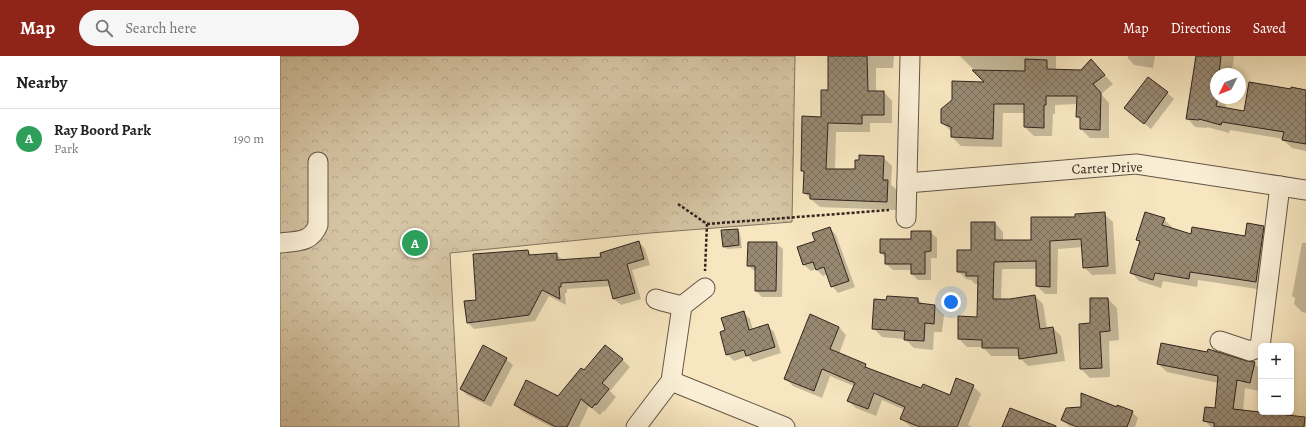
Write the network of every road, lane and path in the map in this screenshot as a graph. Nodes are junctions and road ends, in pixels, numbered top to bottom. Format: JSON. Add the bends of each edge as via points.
{"nodes":[{"id":1,"x":910,"y":56,"type":"edge"},
{"id":2,"x":318,"y":162,"type":"dead end"},
{"id":3,"x":907,"y":183,"type":"junction"},
{"id":4,"x":1280,"y":186,"type":"junction"},
{"id":5,"x":1306,"y":190,"type":"edge"},
{"id":6,"x":678,"y":204,"type":"dead end"},
{"id":7,"x":899,"y":214,"type":"joint"},
{"id":8,"x":706,"y":224,"type":"junction"},
{"id":9,"x":280,"y":243,"type":"edge"},
{"id":10,"x":705,"y":281,"type":"joint"},
{"id":11,"x":656,"y":299,"type":"dead end"},
{"id":12,"x":682,"y":306,"type":"junction"},
{"id":13,"x":1220,"y":341,"type":"dead end"},
{"id":14,"x":671,"y":381,"type":"junction"},
{"id":15,"x":636,"y":427,"type":"edge"},
{"id":16,"x":784,"y":427,"type":"edge"}],
"edges":[{"from":1,"to":3,"type":"street"},
{"from":2,"to":9,"type":"street","via":[[318,225],[311,236],[302,241]]},
{"from":3,"to":4,"type":"street","name":"Carter Drive","via":[[1136,164]]},
{"from":3,"to":7,"type":"street"},
{"from":4,"to":5,"type":"street","name":"Carter Drive"},
{"from":4,"to":13,"type":"street","via":[[1260,347],[1250,351]]},
{"from":6,"to":8,"type":"path"},
{"from":7,"to":8,"type":"path"},
{"from":8,"to":10,"type":"path"},
{"from":10,"to":12,"type":"street"},
{"from":11,"to":12,"type":"street"},
{"from":12,"to":14,"type":"street"},
{"from":14,"to":15,"type":"street"},
{"from":14,"to":16,"type":"street"}]}
